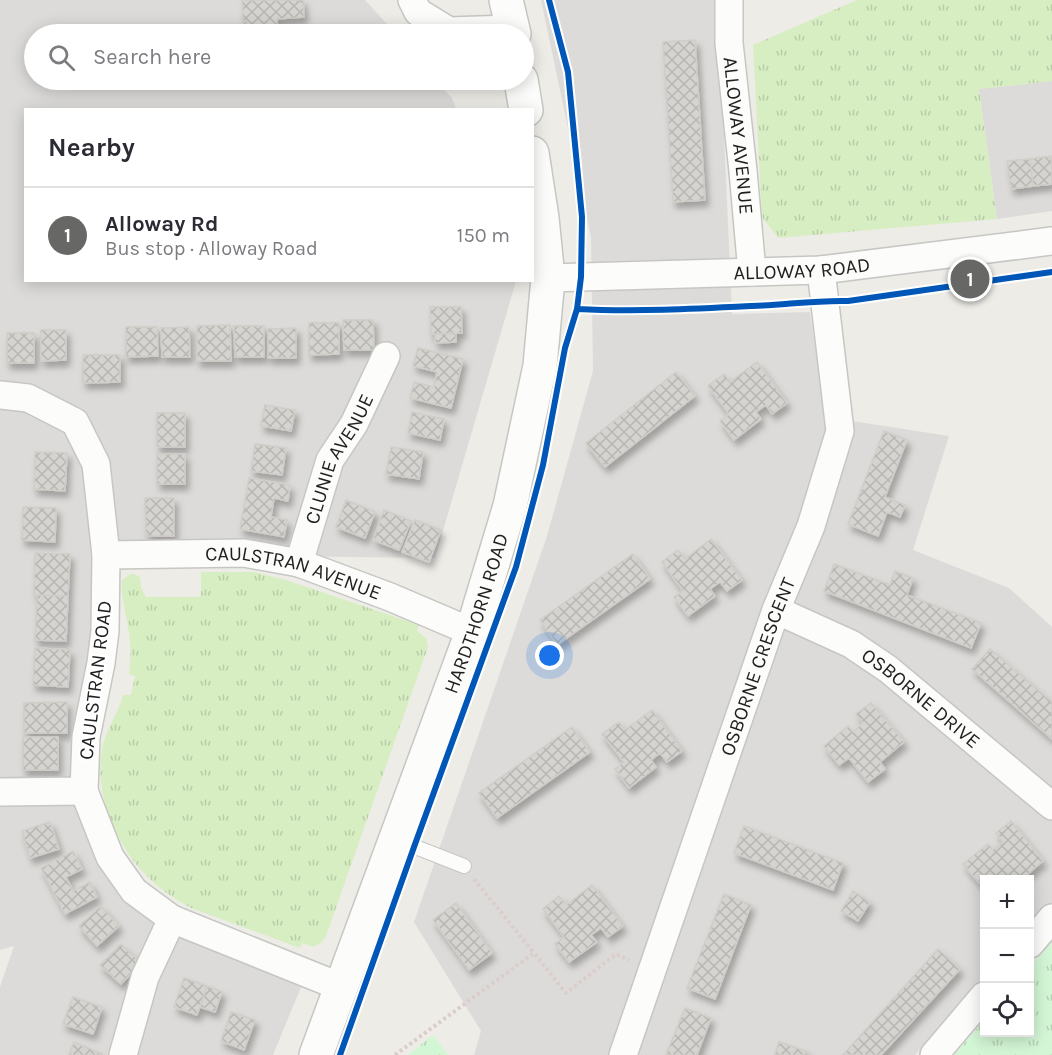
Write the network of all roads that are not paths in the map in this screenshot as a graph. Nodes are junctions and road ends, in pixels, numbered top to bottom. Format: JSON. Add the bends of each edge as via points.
{"nodes":[{"id":1,"x":412,"y":0,"type":"edge"},
{"id":2,"x":729,"y":0,"type":"edge"},
{"id":3,"x":511,"y":21,"type":"edge"},
{"id":4,"x":438,"y":24,"type":"edge"},
{"id":5,"x":492,"y":24,"type":"edge"},
{"id":6,"x":523,"y":90,"type":"edge"},
{"id":7,"x":526,"y":108,"type":"edge"},
{"id":8,"x":534,"y":165,"type":"edge"},
{"id":9,"x":1052,"y":241,"type":"edge"},
{"id":10,"x":821,"y":270,"type":"junction"},
{"id":11,"x":752,"y":272,"type":"junction"},
{"id":12,"x":548,"y":278,"type":"junction"},
{"id":13,"x":386,"y":356,"type":"dead end"},
{"id":14,"x":0,"y":396,"type":"edge"},
{"id":15,"x":106,"y":555,"type":"junction"},
{"id":16,"x":299,"y":563,"type":"junction"},
{"id":17,"x":776,"y":609,"type":"junction"},
{"id":18,"x":472,"y":632,"type":"junction"},
{"id":19,"x":84,"y":791,"type":"junction"},
{"id":20,"x":0,"y":792,"type":"edge"},
{"id":21,"x":1052,"y":806,"type":"edge"},
{"id":22,"x":395,"y":839,"type":"junction"},
{"id":23,"x":464,"y":866,"type":"road end"},
{"id":24,"x":1052,"y":918,"type":"edge"},
{"id":25,"x":172,"y":919,"type":"junction"},
{"id":26,"x":1034,"y":938,"type":"edge"},
{"id":27,"x":341,"y":987,"type":"junction"},
{"id":28,"x":980,"y":1001,"type":"edge"},
{"id":29,"x":123,"y":1055,"type":"edge"},
{"id":30,"x":316,"y":1055,"type":"edge"},
{"id":31,"x":623,"y":1055,"type":"edge"},
{"id":32,"x":934,"y":1055,"type":"edge"}],
"edges":[{"from":1,"to":4,"type":"street","via":[[418,12]]},
{"from":2,"to":11,"type":"street","name":"ALLOWAY AVENUE","via":[[729,43]]},
{"from":3,"to":5,"type":"street"},
{"from":6,"to":7,"type":"street"},
{"from":8,"to":12,"type":"street","name":"HARDTHORN ROAD"},
{"from":9,"to":10,"type":"street","name":"ALLOWAY ROAD"},
{"from":10,"to":11,"type":"street","name":"ALLOWAY ROAD"},
{"from":10,"to":17,"type":"street","name":"OSBORNE CRESCENT","via":[[840,431],[811,526]]},
{"from":11,"to":12,"type":"street","name":"ALLOWAY ROAD"},
{"from":12,"to":18,"type":"street","name":"HARDTHORN ROAD","via":[[540,366],[510,506]]},
{"from":13,"to":16,"type":"street","name":"CLUNIE AVENUE","via":[[354,424],[330,460]]},
{"from":14,"to":15,"type":"street","name":"CAULSTRAN ROAD","via":[[28,398],[75,422],[96,464]]},
{"from":15,"to":16,"type":"street","name":"CAULSTRAN AVENUE","via":[[244,553]]},
{"from":15,"to":19,"type":"street","name":"CAULSTRAN ROAD","via":[[105,631],[86,737]]},
{"from":16,"to":18,"type":"street","name":"CAULSTRAN AVENUE"},
{"from":17,"to":21,"type":"street","name":"OSBORNE DRIVE","via":[[851,644],[888,669]]},
{"from":17,"to":31,"type":"street","name":"OSBORNE CRESCENT"},
{"from":18,"to":22,"type":"street","name":"HARDTHORN ROAD"},
{"from":19,"to":20,"type":"street"},
{"from":19,"to":25,"type":"street","name":"CAULSTRAN ROAD","via":[[110,857],[134,891]]},
{"from":22,"to":23,"type":"lane"},
{"from":22,"to":27,"type":"street","name":"HARDTHORN ROAD"},
{"from":24,"to":26,"type":"street"},
{"from":25,"to":27,"type":"street","name":"CAULSTRAN ROAD"},
{"from":25,"to":29,"type":"street","via":[[145,977]]},
{"from":27,"to":30,"type":"street","name":"HARDTHORN ROAD"},
{"from":28,"to":32,"type":"street"}]}
